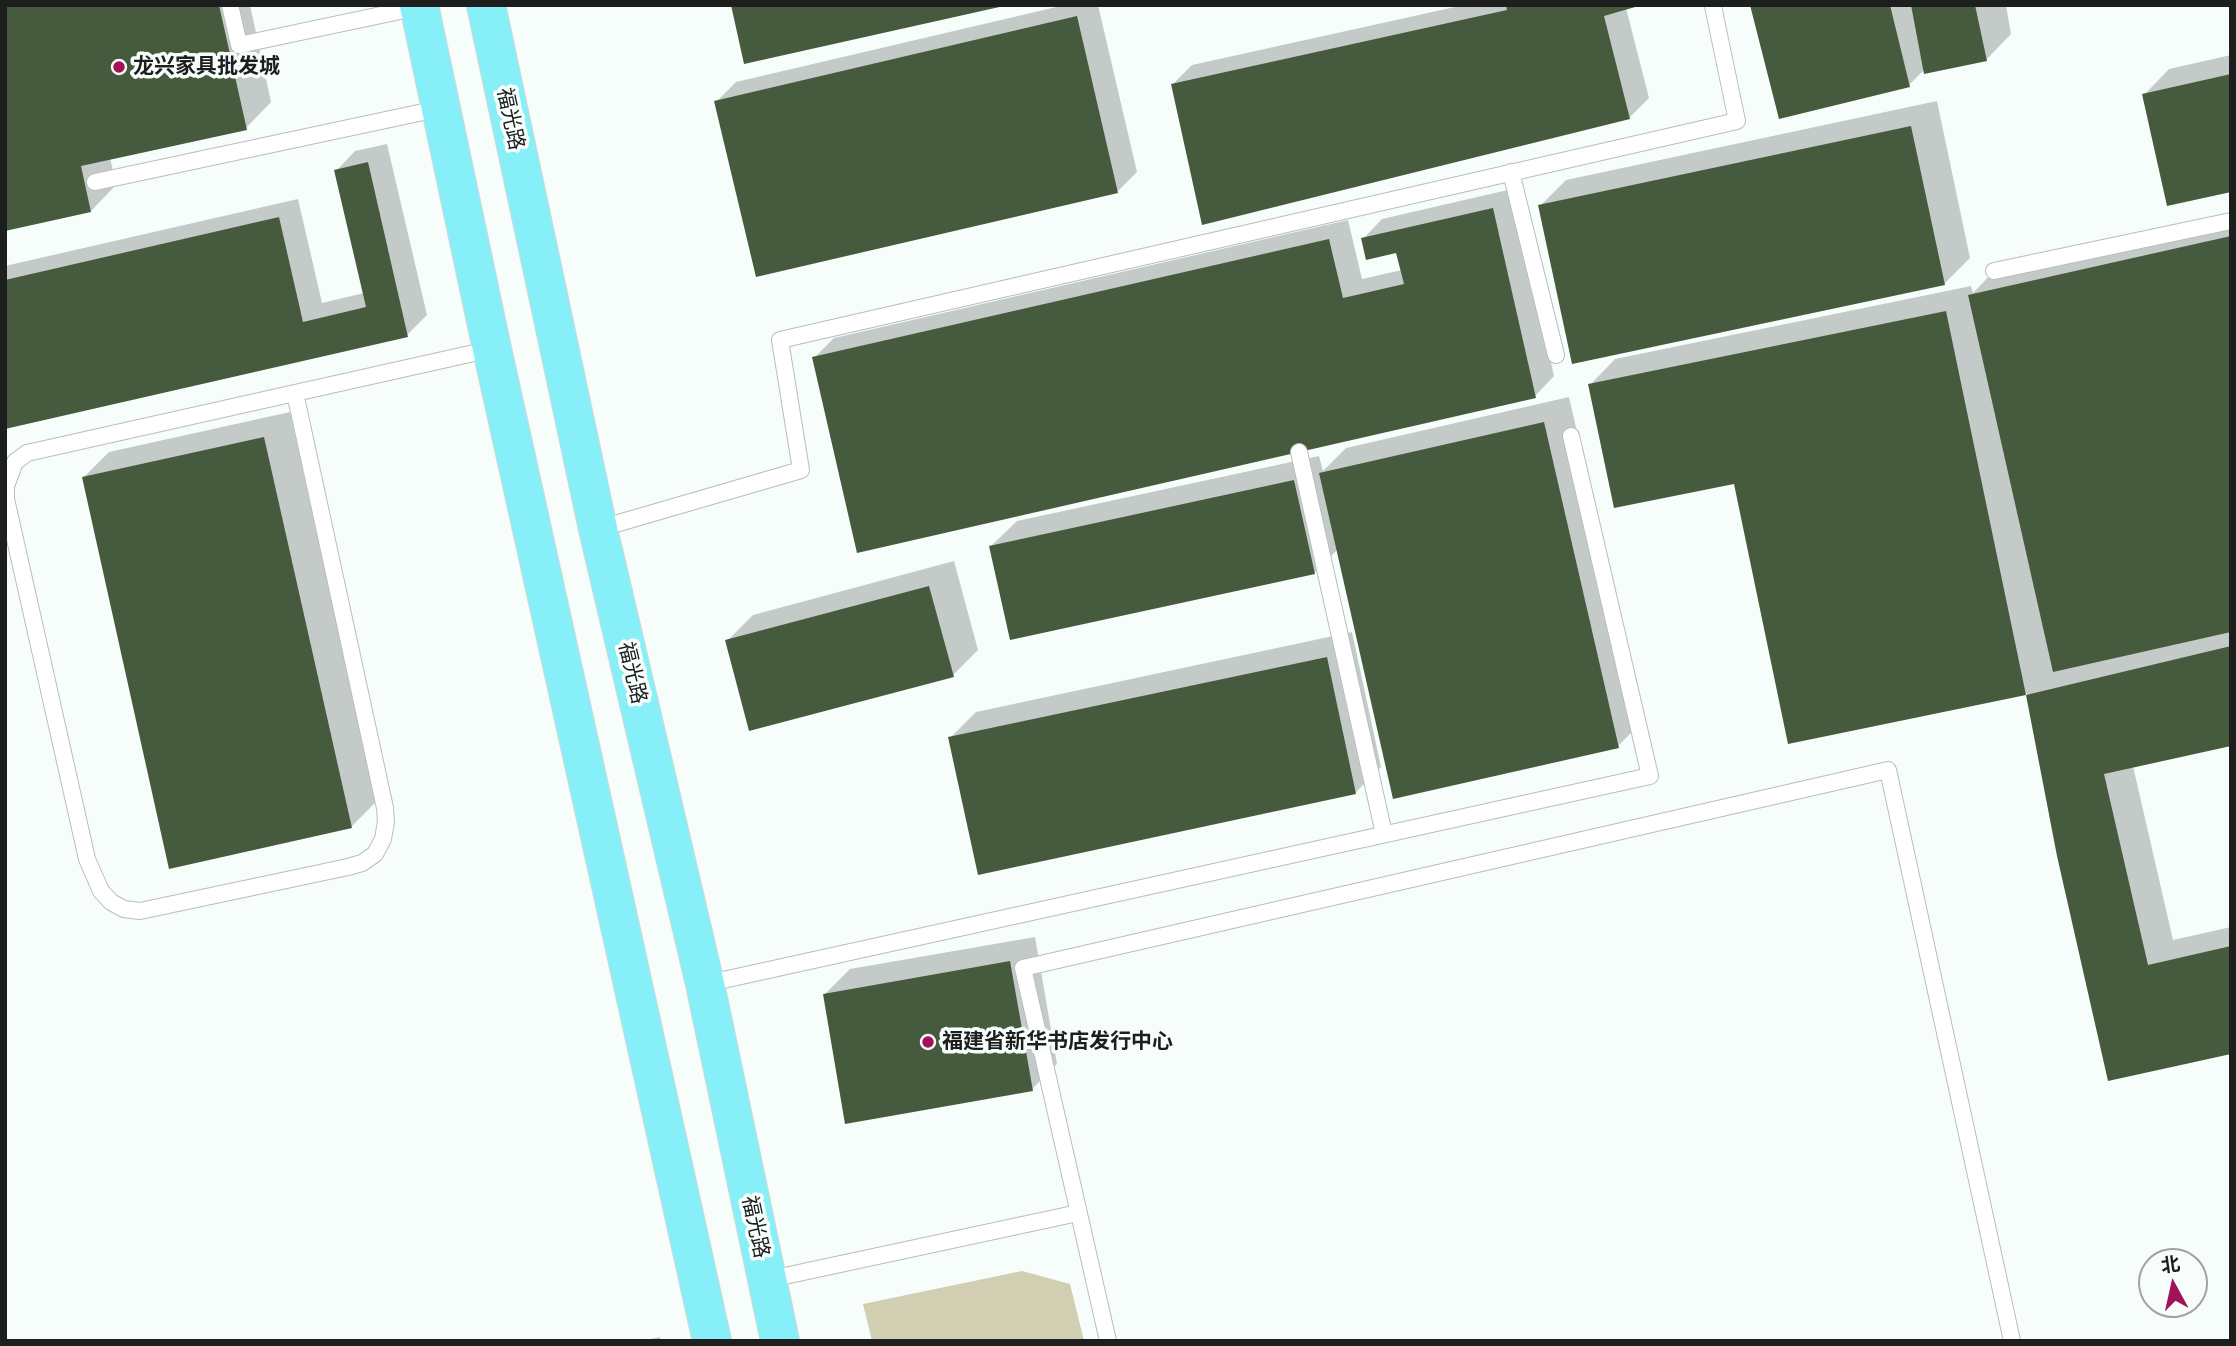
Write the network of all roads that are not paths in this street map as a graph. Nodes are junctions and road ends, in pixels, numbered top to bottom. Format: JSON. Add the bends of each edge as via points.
{"nodes":[{"id":1,"x":230,"y":5,"type":"edge"},
{"id":2,"x":486,"y":5,"type":"edge"},
{"id":3,"x":419,"y":6,"type":"edge"},
{"id":4,"x":1713,"y":6,"type":"edge"},
{"id":5,"x":442,"y":108,"type":"junction"},
{"id":6,"x":1511,"y":172,"type":"junction"},
{"id":7,"x":95,"y":182,"type":"dead end"},
{"id":8,"x":2231,"y":221,"type":"edge"},
{"id":9,"x":1994,"y":271,"type":"dead end"},
{"id":10,"x":492,"y":349,"type":"junction"},
{"id":11,"x":1556,"y":355,"type":"dead end"},
{"id":12,"x":295,"y":393,"type":"junction"},
{"id":13,"x":1572,"y":436,"type":"dead end"},
{"id":14,"x":1299,"y":452,"type":"dead end"},
{"id":15,"x":598,"y":529,"type":"junction"},
{"id":16,"x":1384,"y":834,"type":"junction"},
{"id":17,"x":705,"y":984,"type":"junction"},
{"id":18,"x":1078,"y":1213,"type":"junction"},
{"id":19,"x":766,"y":1280,"type":"junction"},
{"id":20,"x":712,"y":1341,"type":"edge"},
{"id":21,"x":780,"y":1341,"type":"edge"},
{"id":22,"x":1108,"y":1341,"type":"edge"},
{"id":23,"x":2012,"y":1341,"type":"edge"}],
"edges":[{"from":1,"to":3,"type":"lane","via":[[239,45]]},
{"from":2,"to":15,"type":"main road","name":"福光路"},
{"from":3,"to":5,"type":"main road"},
{"from":4,"to":6,"type":"lane","via":[[1737,121]]},
{"from":5,"to":7,"type":"lane"},
{"from":5,"to":10,"type":"main road"},
{"from":6,"to":11,"type":"lane"},
{"from":6,"to":15,"type":"lane","via":[[780,340],[801,470]]},
{"from":8,"to":9,"type":"lane"},
{"from":10,"to":12,"type":"lane"},
{"from":10,"to":20,"type":"main road"},
{"from":12,"to":12,"type":"lane","via":[[27,453],[9,473],[6,499],[87,859],[101,891],[124,909],[140,911],[348,867],[375,854],[383,839],[385,808]]},
{"from":13,"to":16,"type":"lane","via":[[1650,776]]},
{"from":14,"to":16,"type":"lane"},
{"from":15,"to":17,"type":"main road","name":"福光路"},
{"from":16,"to":17,"type":"lane"},
{"from":17,"to":19,"type":"main road","name":"福光路"},
{"from":18,"to":19,"type":"lane"},
{"from":18,"to":22,"type":"lane"},
{"from":18,"to":23,"type":"lane","via":[[1023,968],[1888,770]]},
{"from":19,"to":21,"type":"main road","name":"福光路"}]}
